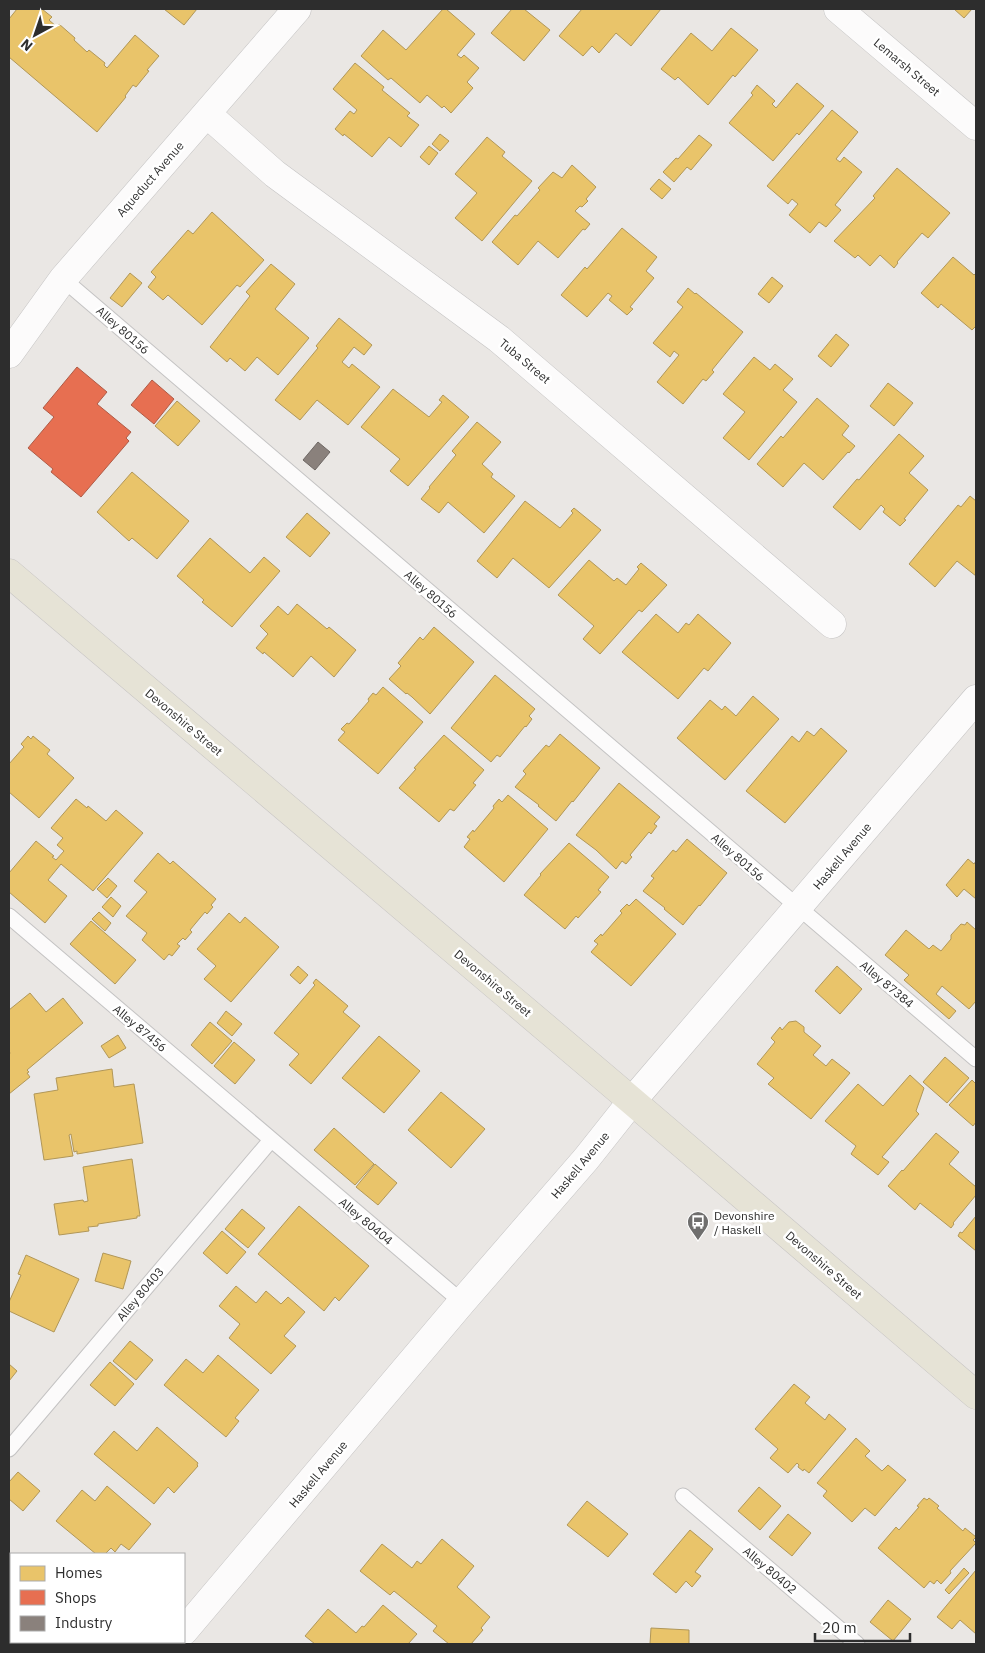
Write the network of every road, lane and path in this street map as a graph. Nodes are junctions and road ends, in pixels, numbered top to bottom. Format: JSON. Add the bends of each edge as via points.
{"nodes":[{"id":1,"x":297,"y":9,"type":"edge"},
{"id":2,"x":838,"y":9,"type":"edge"},
{"id":3,"x":207,"y":114,"type":"junction"},
{"id":4,"x":976,"y":126,"type":"edge"},
{"id":5,"x":63,"y":279,"type":"junction"},
{"id":6,"x":9,"y":354,"type":"edge"},
{"id":7,"x":9,"y":573,"type":"edge"},
{"id":8,"x":832,"y":624,"type":"dead end"},
{"id":9,"x":976,"y":699,"type":"edge"},
{"id":10,"x":798,"y":908,"type":"junction"},
{"id":11,"x":9,"y":916,"type":"edge"},
{"id":12,"x":976,"y":1060,"type":"edge"},
{"id":13,"x":632,"y":1101,"type":"junction"},
{"id":14,"x":271,"y":1140,"type":"junction"},
{"id":15,"x":462,"y":1302,"type":"junction"},
{"id":16,"x":976,"y":1395,"type":"edge"},
{"id":17,"x":9,"y":1449,"type":"edge"},
{"id":18,"x":683,"y":1496,"type":"dead end"},
{"id":19,"x":185,"y":1631,"type":"edge"},
{"id":20,"x":857,"y":1644,"type":"edge"}],
"edges":[{"from":1,"to":3,"type":"street","name":"Aqueduct Avenue"},
{"from":2,"to":4,"type":"street","name":"Lemarsh Street"},
{"from":3,"to":5,"type":"street","name":"Aqueduct Avenue"},
{"from":3,"to":8,"type":"street","name":"Tuba Street","via":[[275,174],[499,339]]},
{"from":5,"to":6,"type":"street","name":"Aqueduct Avenue"},
{"from":5,"to":10,"type":"lane","name":"Alley 80156"},
{"from":7,"to":13,"type":"main road","name":"Devonshire Street"},
{"from":9,"to":10,"type":"street","name":"Haskell Avenue"},
{"from":10,"to":12,"type":"lane","name":"Alley 87384"},
{"from":10,"to":13,"type":"street","name":"Haskell Avenue"},
{"from":11,"to":14,"type":"lane","name":"Alley 87456"},
{"from":13,"to":15,"type":"street","name":"Haskell Avenue"},
{"from":13,"to":16,"type":"main road","name":"Devonshire Street"},
{"from":14,"to":15,"type":"lane","name":"Alley 80404"},
{"from":14,"to":17,"type":"lane","name":"Alley 80403"},
{"from":15,"to":19,"type":"street","name":"Haskell Avenue"},
{"from":18,"to":20,"type":"lane","name":"Alley 80402"}]}
